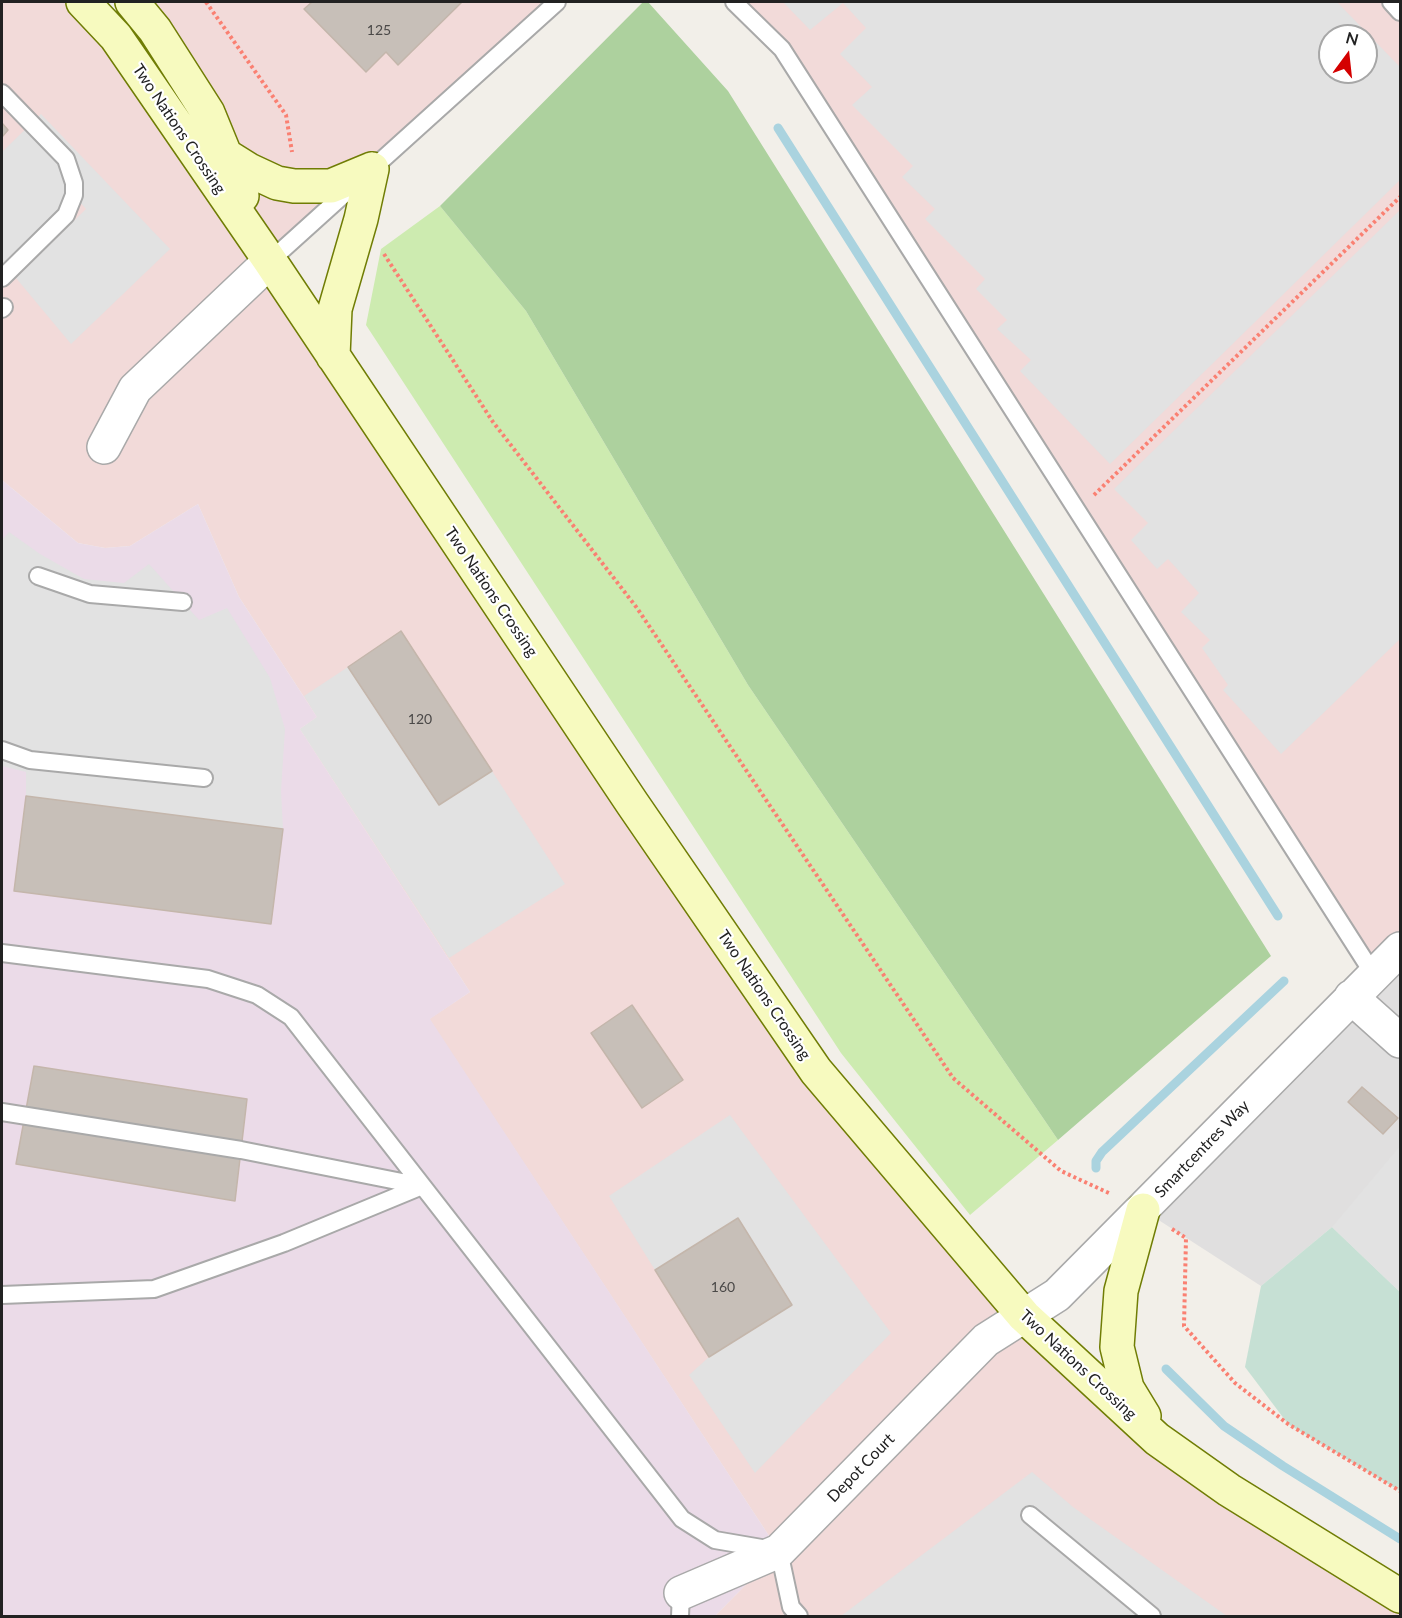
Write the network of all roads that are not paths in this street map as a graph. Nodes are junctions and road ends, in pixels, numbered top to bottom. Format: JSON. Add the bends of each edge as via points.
{"nodes":[{"id":1,"x":83,"y":2,"type":"edge"},
{"id":2,"x":132,"y":2,"type":"edge"},
{"id":3,"x":557,"y":2,"type":"edge"},
{"id":4,"x":735,"y":2,"type":"edge"},
{"id":5,"x":1391,"y":2,"type":"edge"},
{"id":6,"x":1401,"y":12,"type":"edge"},
{"id":7,"x":2,"y":93,"type":"edge"},
{"id":8,"x":225,"y":155,"type":"junction"},
{"id":9,"x":372,"y":169,"type":"junction"},
{"id":10,"x":270,"y":261,"type":"junction"},
{"id":11,"x":2,"y":278,"type":"edge"},
{"id":12,"x":333,"y":356,"type":"junction"},
{"id":13,"x":104,"y":447,"type":"dead end"},
{"id":14,"x":38,"y":576,"type":"dead end"},
{"id":15,"x":183,"y":602,"type":"dead end"},
{"id":16,"x":2,"y":750,"type":"edge"},
{"id":17,"x":204,"y":778,"type":"dead end"},
{"id":18,"x":1401,"y":949,"type":"edge"},
{"id":19,"x":2,"y":953,"type":"edge"},
{"id":20,"x":1362,"y":986,"type":"junction"},
{"id":21,"x":1401,"y":1041,"type":"edge"},
{"id":22,"x":2,"y":1112,"type":"edge"},
{"id":23,"x":422,"y":1186,"type":"junction"},
{"id":24,"x":1143,"y":1210,"type":"junction"},
{"id":25,"x":2,"y":1296,"type":"edge"},
{"id":26,"x":1024,"y":1316,"type":"junction"},
{"id":27,"x":1157,"y":1438,"type":"junction"},
{"id":28,"x":1029,"y":1515,"type":"dead end"},
{"id":29,"x":779,"y":1551,"type":"junction"},
{"id":30,"x":1401,"y":1596,"type":"edge"},
{"id":31,"x":680,"y":1605,"type":"edge"},
{"id":32,"x":799,"y":1617,"type":"edge"},
{"id":33,"x":1152,"y":1617,"type":"edge"}],
"edges":[{"from":1,"to":10,"type":"main road","name":"Two Nations Crossing","via":[[116,37]]},
{"from":2,"to":8,"type":"main road","name":"Two Nations Crossing","via":[[155,30],[208,113]]},
{"from":3,"to":9,"type":"lane"},
{"from":4,"to":20,"type":"lane","via":[[782,49],[1078,510]]},
{"from":5,"to":6,"type":"lane"},
{"from":7,"to":11,"type":"lane","via":[[66,159],[74,195],[66,215]]},
{"from":8,"to":9,"type":"main road","via":[[258,175],[294,186],[331,186]]},
{"from":8,"to":10,"type":"main road","name":"Two Nations Crossing"},
{"from":9,"to":10,"type":"lane"},
{"from":9,"to":12,"type":"main road","via":[[335,309]]},
{"from":10,"to":12,"type":"main road","name":"Two Nations Crossing"},
{"from":10,"to":13,"type":"street","via":[[135,389]]},
{"from":12,"to":26,"type":"main road","name":"Two Nations Crossing","via":[[816,1071]]},
{"from":14,"to":15,"type":"lane","via":[[90,594]]},
{"from":16,"to":17,"type":"lane","via":[[30,760]]},
{"from":18,"to":20,"type":"street"},
{"from":19,"to":23,"type":"lane","via":[[208,979],[257,995],[291,1017]]},
{"from":20,"to":21,"type":"street"},
{"from":20,"to":24,"type":"street","name":"Smartcentres Way"},
{"from":22,"to":23,"type":"lane","via":[[242,1150]]},
{"from":23,"to":25,"type":"lane","via":[[284,1243],[154,1289]]},
{"from":23,"to":29,"type":"lane","via":[[682,1519],[715,1540]]},
{"from":24,"to":26,"type":"street","name":"Smartcentres Way","via":[[1057,1294]]},
{"from":24,"to":27,"type":"main road","via":[[1120,1291],[1117,1347],[1126,1388]]},
{"from":26,"to":27,"type":"main road","name":"Two Nations Crossing"},
{"from":26,"to":29,"type":"street","name":"Depot Court","via":[[986,1340]]},
{"from":27,"to":30,"type":"main road","name":"Two Nations Crossing","via":[[1229,1490]]},
{"from":28,"to":33,"type":"lane"},
{"from":29,"to":31,"type":"street","name":"Depot Court"},
{"from":29,"to":32,"type":"lane","via":[[792,1607]]}]}
